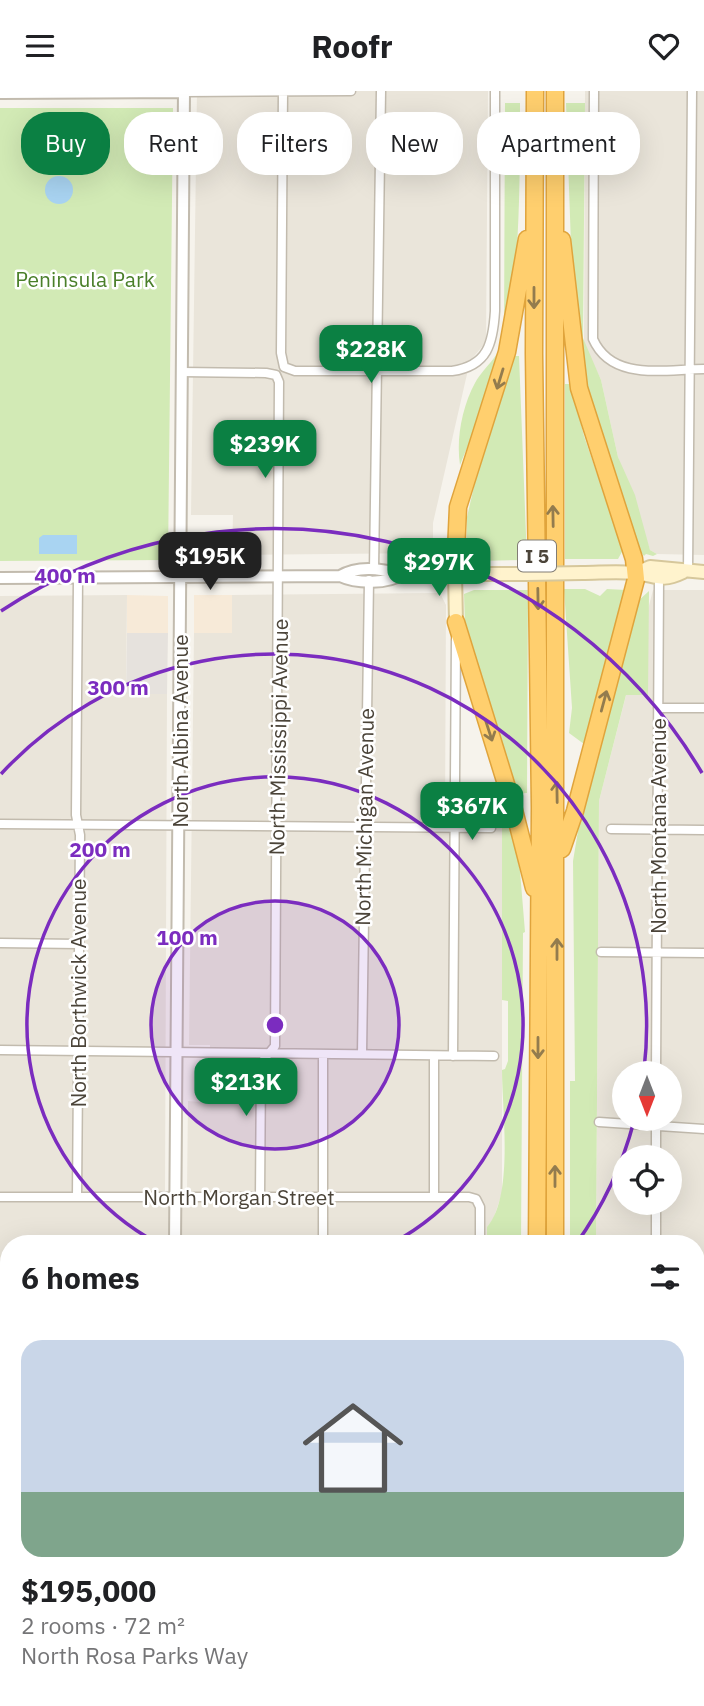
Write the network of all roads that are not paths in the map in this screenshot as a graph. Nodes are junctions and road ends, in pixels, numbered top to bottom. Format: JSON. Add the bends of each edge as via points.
{"nodes":[{"id":1,"x":283,"y":91,"type":"edge"},
{"id":2,"x":351,"y":91,"type":"edge"},
{"id":3,"x":381,"y":91,"type":"edge"},
{"id":4,"x":495,"y":91,"type":"edge"},
{"id":5,"x":535,"y":91,"type":"edge"},
{"id":6,"x":555,"y":91,"type":"edge"},
{"id":7,"x":594,"y":91,"type":"edge"},
{"id":8,"x":692,"y":91,"type":"edge"},
{"id":9,"x":87,"y":92,"type":"edge"},
{"id":10,"x":184,"y":92,"type":"edge"},
{"id":11,"x":0,"y":93,"type":"edge"},
{"id":12,"x":555,"y":112,"type":"edge"},
{"id":13,"x":554,"y":175,"type":"edge"},
{"id":14,"x":555,"y":175,"type":"edge"},
{"id":15,"x":534,"y":205,"type":"junction"},
{"id":16,"x":690,"y":369,"type":"junction"},
{"id":17,"x":704,"y":369,"type":"edge"},
{"id":18,"x":378,"y":371,"type":"junction"},
{"id":19,"x":182,"y":372,"type":"junction"},
{"id":20,"x":374,"y":569,"type":"junction"},
{"id":21,"x":686,"y":572,"type":"junction"},
{"id":22,"x":704,"y":572,"type":"edge"},
{"id":23,"x":455,"y":573,"type":"junction"},
{"id":24,"x":636,"y":573,"type":"junction"},
{"id":25,"x":403,"y":574,"type":"junction"},
{"id":26,"x":340,"y":576,"type":"junction"},
{"id":27,"x":181,"y":577,"type":"junction"},
{"id":28,"x":0,"y":578,"type":"edge"},
{"id":29,"x":279,"y":578,"type":"junction"},
{"id":30,"x":78,"y":579,"type":"junction"},
{"id":31,"x":659,"y":579,"type":"junction"},
{"id":32,"x":369,"y":580,"type":"junction"},
{"id":33,"x":456,"y":622,"type":"junction"},
{"id":34,"x":658,"y":708,"type":"junction"},
{"id":35,"x":704,"y":708,"type":"edge"},
{"id":36,"x":0,"y":824,"type":"edge"},
{"id":37,"x":78,"y":825,"type":"junction"},
{"id":38,"x":179,"y":827,"type":"junction"},
{"id":39,"x":277,"y":827,"type":"junction"},
{"id":40,"x":364,"y":827,"type":"junction"},
{"id":41,"x":454,"y":828,"type":"junction"},
{"id":42,"x":491,"y":828,"type":"dead end"},
{"id":43,"x":611,"y":829,"type":"dead end"},
{"id":44,"x":658,"y":829,"type":"junction"},
{"id":45,"x":704,"y":829,"type":"edge"},
{"id":46,"x":558,"y":861,"type":"junction"},
{"id":47,"x":539,"y":906,"type":"junction"},
{"id":48,"x":0,"y":943,"type":"edge"},
{"id":49,"x":79,"y":944,"type":"junction"},
{"id":50,"x":601,"y":952,"type":"dead end"},
{"id":51,"x":657,"y":952,"type":"junction"},
{"id":52,"x":704,"y":953,"type":"edge"},
{"id":53,"x":0,"y":1050,"type":"edge"},
{"id":54,"x":78,"y":1051,"type":"junction"},
{"id":55,"x":177,"y":1052,"type":"junction"},
{"id":56,"x":269,"y":1053,"type":"junction"},
{"id":57,"x":323,"y":1054,"type":"junction"},
{"id":58,"x":362,"y":1054,"type":"junction"},
{"id":59,"x":434,"y":1056,"type":"junction"},
{"id":60,"x":453,"y":1056,"type":"junction"},
{"id":61,"x":494,"y":1056,"type":"dead end"},
{"id":62,"x":656,"y":1061,"type":"edge"},
{"id":63,"x":599,"y":1122,"type":"dead end"},
{"id":64,"x":612,"y":1122,"type":"edge"},
{"id":65,"x":682,"y":1125,"type":"edge"},
{"id":66,"x":704,"y":1129,"type":"edge"},
{"id":67,"x":0,"y":1197,"type":"edge"},
{"id":68,"x":77,"y":1197,"type":"junction"},
{"id":69,"x":176,"y":1197,"type":"junction"},
{"id":70,"x":260,"y":1197,"type":"junction"},
{"id":71,"x":323,"y":1197,"type":"junction"},
{"id":72,"x":434,"y":1197,"type":"junction"},
{"id":73,"x":656,"y":1215,"type":"edge"},
{"id":74,"x":175,"y":1235,"type":"edge"},
{"id":75,"x":323,"y":1235,"type":"edge"},
{"id":76,"x":480,"y":1235,"type":"edge"},
{"id":77,"x":536,"y":1235,"type":"edge"},
{"id":78,"x":555,"y":1235,"type":"edge"},
{"id":79,"x":656,"y":1235,"type":"edge"}],
"edges":[{"from":1,"to":2,"type":"street"},
{"from":1,"to":10,"type":"street"},
{"from":1,"to":18,"type":"street","via":[[281,353],[285,368]]},
{"from":3,"to":18,"type":"street"},
{"from":4,"to":18,"type":"street","via":[[494,331],[485,355],[464,369]]},
{"from":5,"to":15,"type":"highway","number":"I 5"},
{"from":6,"to":12,"type":"highway","number":"I 5"},
{"from":7,"to":16,"type":"street","via":[[592,329],[599,352],[622,368]]},
{"from":8,"to":16,"type":"street"},
{"from":9,"to":10,"type":"street"},
{"from":9,"to":11,"type":"street"},
{"from":10,"to":19,"type":"street","name":"North Albina Avenue"},
{"from":46,"to":13,"type":"highway","number":"I 5","one_way":true,"via":[[552,494]]},
{"from":14,"to":24,"type":"highway","via":[[579,388]]},
{"from":15,"to":23,"type":"highway","one_way":true,"via":[[507,352],[458,507]]},
{"from":15,"to":47,"type":"highway","number":"I 5","one_way":true},
{"from":16,"to":17,"type":"street"},
{"from":16,"to":21,"type":"street"},
{"from":18,"to":20,"type":"street"},
{"from":19,"to":27,"type":"street","name":"North Albina Avenue"},
{"from":19,"to":29,"type":"street","name":"North Mississippi Avenue","via":[[277,376]]},
{"from":20,"to":25,"type":"street"},
{"from":20,"to":26,"type":"street"},
{"from":21,"to":22,"type":"main road"},
{"from":21,"to":24,"type":"main road","via":[[650,567]]},
{"from":21,"to":31,"type":"main road"},
{"from":23,"to":24,"type":"main road","bridge":true},
{"from":23,"to":25,"type":"street"},
{"from":23,"to":33,"type":"main road"},
{"from":24,"to":31,"type":"main road"},
{"from":46,"to":24,"type":"highway","one_way":true},
{"from":25,"to":32,"type":"street","via":[[393,581]]},
{"from":26,"to":29,"type":"street"},
{"from":26,"to":32,"type":"street"},
{"from":27,"to":29,"type":"street"},
{"from":27,"to":30,"type":"street"},
{"from":27,"to":38,"type":"street","name":"North Albina Avenue"},
{"from":28,"to":30,"type":"street"},
{"from":29,"to":39,"type":"street","name":"North Mississippi Avenue"},
{"from":30,"to":37,"type":"street","name":"North Borthwick Avenue"},
{"from":31,"to":34,"type":"street","name":"North Montana Avenue"},
{"from":32,"to":40,"type":"street","name":"North Michigan Avenue"},
{"from":33,"to":41,"type":"street"},
{"from":33,"to":47,"type":"highway","one_way":true},
{"from":34,"to":35,"type":"street"},
{"from":34,"to":44,"type":"street","name":"North Montana Avenue"},
{"from":36,"to":37,"type":"street"},
{"from":37,"to":38,"type":"street"},
{"from":37,"to":49,"type":"street","name":"North Borthwick Avenue"},
{"from":38,"to":39,"type":"street"},
{"from":38,"to":55,"type":"street","name":"North Albina Avenue"},
{"from":39,"to":40,"type":"street"},
{"from":39,"to":56,"type":"street","name":"North Mississippi Avenue","via":[[275,1046]]},
{"from":40,"to":41,"type":"street"},
{"from":40,"to":58,"type":"street","name":"North Michigan Avenue"},
{"from":41,"to":42,"type":"street"},
{"from":41,"to":60,"type":"street"},
{"from":43,"to":44,"type":"street"},
{"from":44,"to":45,"type":"street"},
{"from":44,"to":51,"type":"street","name":"North Montana Avenue"},
{"from":78,"to":46,"type":"highway","number":"I 5","one_way":true},
{"from":47,"to":77,"type":"highway","number":"I 5","one_way":true},
{"from":48,"to":49,"type":"street"},
{"from":49,"to":54,"type":"street","name":"North Borthwick Avenue"},
{"from":50,"to":51,"type":"street"},
{"from":51,"to":52,"type":"street"},
{"from":51,"to":62,"type":"street","name":"North Montana Avenue"},
{"from":53,"to":54,"type":"street"},
{"from":54,"to":55,"type":"street"},
{"from":54,"to":68,"type":"street","name":"North Borthwick Avenue"},
{"from":55,"to":56,"type":"street"},
{"from":55,"to":69,"type":"street","name":"North Albina Avenue"},
{"from":56,"to":57,"type":"street"},
{"from":56,"to":70,"type":"street","name":"North Mississippi Avenue","via":[[261,1063]]},
{"from":57,"to":58,"type":"street"},
{"from":57,"to":71,"type":"street"},
{"from":58,"to":59,"type":"street"},
{"from":59,"to":60,"type":"street"},
{"from":59,"to":72,"type":"street"},
{"from":60,"to":61,"type":"street"},
{"from":63,"to":64,"type":"street"},
{"from":65,"to":66,"type":"street"},
{"from":67,"to":68,"type":"street","name":"North Morgan Street"},
{"from":68,"to":69,"type":"street","name":"North Morgan Street"},
{"from":69,"to":70,"type":"street","name":"North Morgan Street"},
{"from":69,"to":74,"type":"street","name":"North Albina Avenue"},
{"from":70,"to":71,"type":"street","name":"North Morgan Street"},
{"from":71,"to":72,"type":"street","name":"North Morgan Street"},
{"from":71,"to":75,"type":"street"},
{"from":72,"to":76,"type":"street","name":"North Morgan Street","via":[[477,1199]]},
{"from":73,"to":79,"type":"street"}]}
